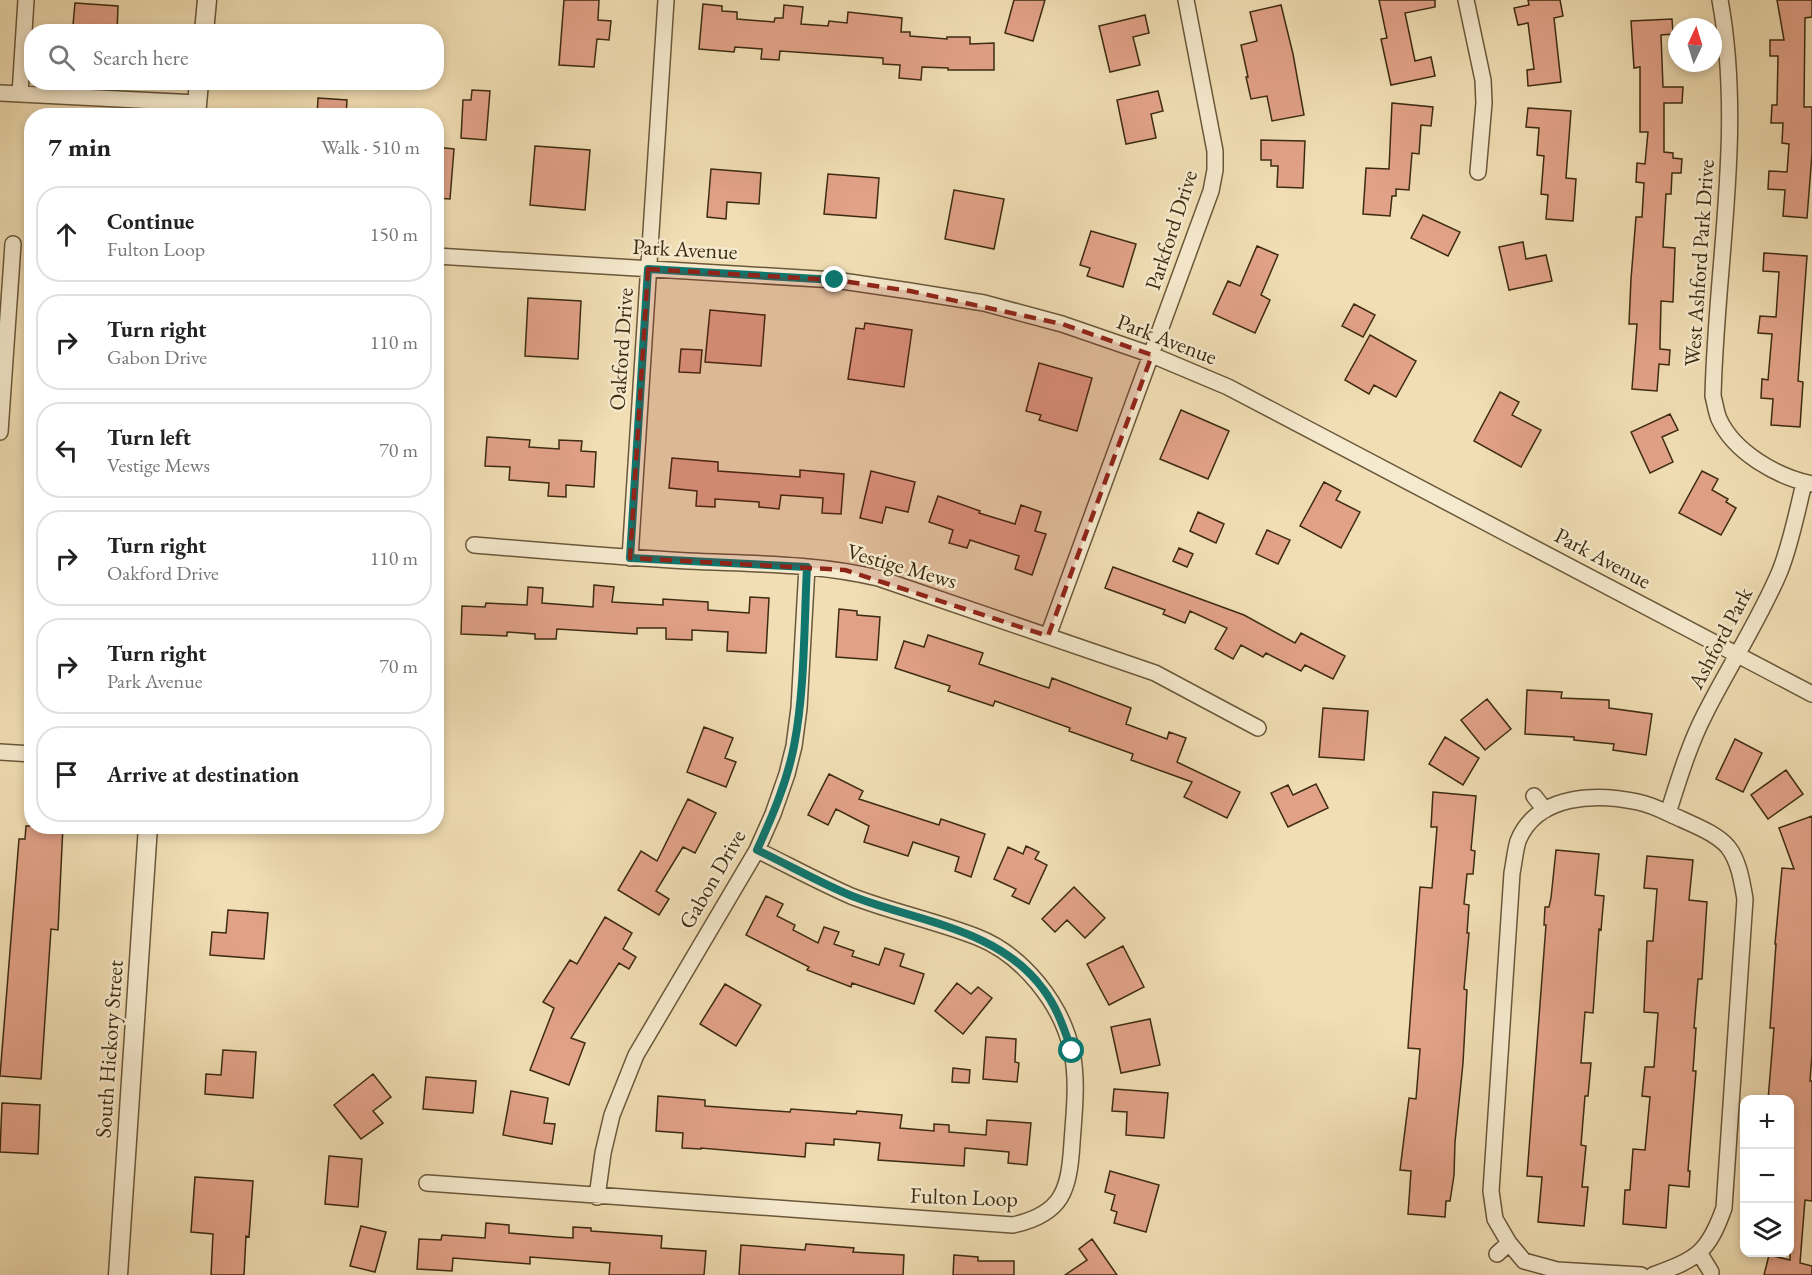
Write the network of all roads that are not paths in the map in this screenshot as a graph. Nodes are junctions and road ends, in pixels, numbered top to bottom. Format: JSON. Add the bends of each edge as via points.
{"nodes":[{"id":1,"x":26,"y":0,"type":"edge"},
{"id":2,"x":207,"y":0,"type":"edge"},
{"id":3,"x":666,"y":0,"type":"edge"},
{"id":4,"x":1186,"y":0,"type":"edge"},
{"id":5,"x":1466,"y":0,"type":"edge"},
{"id":6,"x":1720,"y":0,"type":"edge"},
{"id":7,"x":25,"y":24,"type":"edge"},
{"id":8,"x":205,"y":24,"type":"edge"},
{"id":9,"x":24,"y":38,"type":"edge"},
{"id":10,"x":198,"y":90,"type":"edge"},
{"id":11,"x":0,"y":93,"type":"edge"},
{"id":12,"x":21,"y":94,"type":"junction"},
{"id":13,"x":185,"y":108,"type":"edge"},
{"id":14,"x":197,"y":108,"type":"edge"},
{"id":15,"x":1478,"y":172,"type":"dead end"},
{"id":16,"x":13,"y":244,"type":"dead end"},
{"id":17,"x":444,"y":256,"type":"edge"},
{"id":18,"x":648,"y":269,"type":"junction"},
{"id":19,"x":1152,"y":355,"type":"junction"},
{"id":20,"x":2,"y":367,"type":"edge"},
{"id":21,"x":0,"y":432,"type":"edge"},
{"id":22,"x":1808,"y":483,"type":"edge"},
{"id":23,"x":474,"y":545,"type":"dead end"},
{"id":24,"x":630,"y":558,"type":"junction"},
{"id":25,"x":807,"y":567,"type":"junction"},
{"id":26,"x":1048,"y":636,"type":"junction"},
{"id":27,"x":1737,"y":654,"type":"junction"},
{"id":28,"x":1812,"y":694,"type":"edge"},
{"id":29,"x":1258,"y":728,"type":"dead end"},
{"id":30,"x":0,"y":752,"type":"edge"},
{"id":31,"x":24,"y":754,"type":"edge"},
{"id":32,"x":1534,"y":796,"type":"dead end"},
{"id":33,"x":1545,"y":810,"type":"junction"},
{"id":34,"x":1668,"y":813,"type":"junction"},
{"id":35,"x":147,"y":834,"type":"edge"},
{"id":36,"x":757,"y":850,"type":"junction"},
{"id":37,"x":427,"y":1183,"type":"dead end"},
{"id":38,"x":597,"y":1197,"type":"junction"},
{"id":39,"x":1509,"y":1243,"type":"junction"},
{"id":40,"x":1497,"y":1254,"type":"dead end"},
{"id":41,"x":1700,"y":1254,"type":"junction"},
{"id":42,"x":1711,"y":1272,"type":"dead end"},
{"id":43,"x":118,"y":1275,"type":"edge"},
{"id":44,"x":1641,"y":1275,"type":"edge"},
{"id":45,"x":1653,"y":1275,"type":"edge"}],
"edges":[{"from":1,"to":7,"type":"street"},
{"from":2,"to":8,"type":"street"},
{"from":3,"to":18,"type":"street","name":"Oakford Drive"},
{"from":4,"to":19,"type":"street","name":"Parkford Drive","via":[[1215,150],[1215,170]]},
{"from":5,"to":15,"type":"street","via":[[1484,103]]},
{"from":6,"to":22,"type":"street","name":"West Ashford Park Drive","via":[[1729,139],[1713,396],[1719,418],[1734,442],[1757,462]]},
{"from":9,"to":12,"type":"street"},
{"from":10,"to":14,"type":"street"},
{"from":11,"to":12,"type":"street"},
{"from":12,"to":13,"type":"street"},
{"from":16,"to":20,"type":"street"},
{"from":17,"to":18,"type":"street","name":"Park Avenue"},
{"from":18,"to":19,"type":"street","name":"Park Avenue","via":[[835,280],[984,303],[1062,324]]},
{"from":18,"to":24,"type":"street","name":"Oakford Drive"},
{"from":19,"to":26,"type":"street","name":"Parkford Drive"},
{"from":19,"to":27,"type":"street","name":"Park Avenue","via":[[1228,387]]},
{"from":20,"to":21,"type":"street"},
{"from":22,"to":27,"type":"street","name":"Ashford Park","via":[[1780,570]]},
{"from":23,"to":24,"type":"street","name":"Vestige Mews"},
{"from":24,"to":25,"type":"street","name":"Vestige Mews"},
{"from":25,"to":26,"type":"street","name":"Vestige Mews","via":[[878,578]]},
{"from":25,"to":36,"type":"street","name":"Gabon Drive","via":[[794,746]]},
{"from":26,"to":29,"type":"street","name":"Vestige Mews","via":[[1155,673]]},
{"from":27,"to":28,"type":"street","name":"Park Avenue"},
{"from":27,"to":34,"type":"street","name":"Ashford Park","via":[[1704,715]]},
{"from":30,"to":31,"type":"street"},
{"from":32,"to":33,"type":"street"},
{"from":33,"to":34,"type":"street","via":[[1566,800],[1591,796],[1640,802]]},
{"from":33,"to":39,"type":"street","via":[[1528,825],[1518,842],[1512,873],[1491,1191],[1495,1219]]},
{"from":34,"to":41,"type":"street","via":[[1707,831],[1728,847],[1742,877],[1745,899],[1724,1208],[1717,1228]]},
{"from":35,"to":43,"type":"street","name":"South Hickory Street"},
{"from":36,"to":38,"type":"street","name":"Gabon Drive","via":[[636,1055],[612,1115]]},
{"from":36,"to":38,"type":"street","name":"Fulton Loop","via":[[852,896],[979,938],[1013,958],[1043,988],[1061,1019],[1072,1051],[1076,1086],[1071,1166],[1064,1192],[1051,1210],[1013,1225]]},
{"from":37,"to":38,"type":"street","name":"Fulton Loop"},
{"from":39,"to":40,"type":"street"},
{"from":39,"to":44,"type":"street","via":[[1524,1261],[1557,1270]]},
{"from":41,"to":42,"type":"street"},
{"from":41,"to":45,"type":"street"}]}
